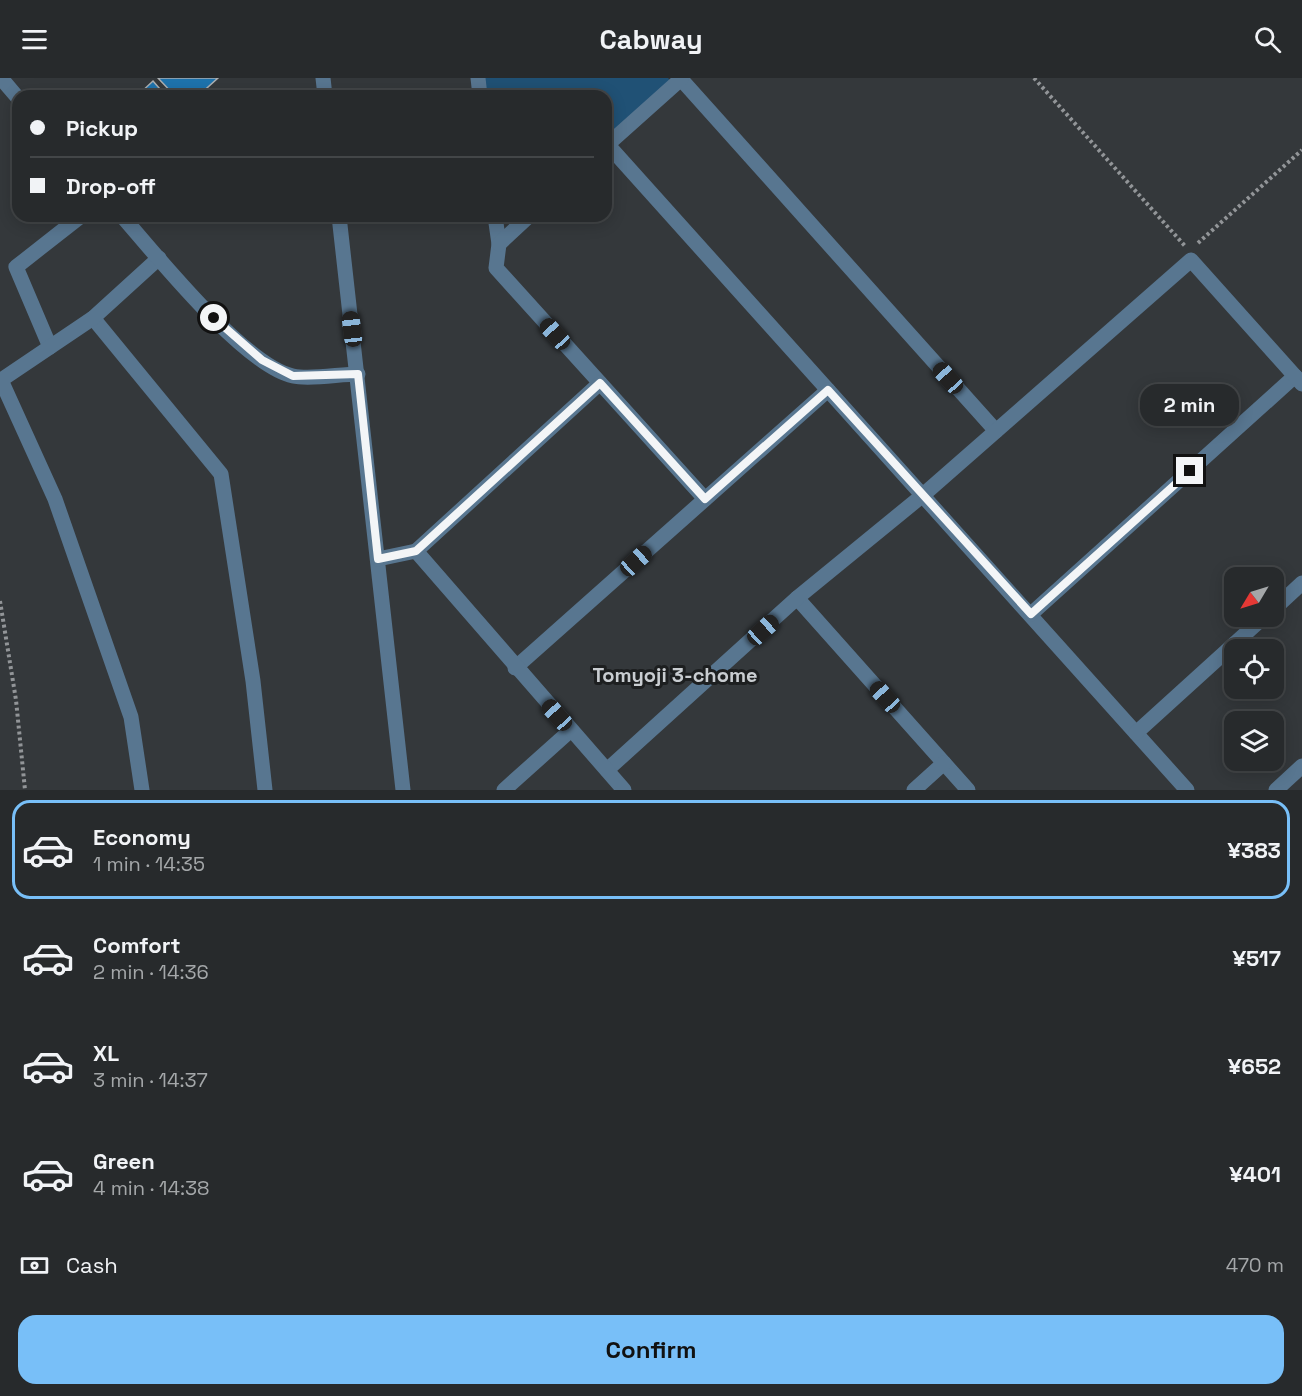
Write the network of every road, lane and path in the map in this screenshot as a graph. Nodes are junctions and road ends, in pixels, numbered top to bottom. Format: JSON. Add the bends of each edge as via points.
{"nodes":[{"id":1,"x":1,"y":78,"type":"edge"},
{"id":2,"x":1034,"y":78,"type":"edge"},
{"id":3,"x":680,"y":79,"type":"edge"},
{"id":4,"x":12,"y":91,"type":"edge"},
{"id":5,"x":612,"y":141,"type":"edge"},
{"id":6,"x":1302,"y":150,"type":"edge"},
{"id":7,"x":612,"y":152,"type":"edge"},
{"id":8,"x":73,"y":222,"type":"edge"},
{"id":9,"x":127,"y":222,"type":"edge"},
{"id":10,"x":340,"y":222,"type":"edge"},
{"id":11,"x":496,"y":222,"type":"edge"},
{"id":12,"x":523,"y":222,"type":"edge"},
{"id":13,"x":499,"y":244,"type":"junction"},
{"id":14,"x":159,"y":258,"type":"junction"},
{"id":15,"x":93,"y":318,"type":"junction"},
{"id":16,"x":50,"y":347,"type":"junction"},
{"id":17,"x":358,"y":374,"type":"junction"},
{"id":18,"x":1299,"y":380,"type":"edge"},
{"id":19,"x":600,"y":383,"type":"junction"},
{"id":20,"x":828,"y":390,"type":"junction"},
{"id":21,"x":996,"y":431,"type":"junction"},
{"id":22,"x":923,"y":495,"type":"junction"},
{"id":23,"x":705,"y":499,"type":"junction"},
{"id":24,"x":416,"y":551,"type":"junction"},
{"id":25,"x":378,"y":559,"type":"junction"},
{"id":26,"x":1302,"y":583,"type":"edge"},
{"id":27,"x":797,"y":598,"type":"junction"},
{"id":28,"x":1284,"y":600,"type":"edge"},
{"id":29,"x":0,"y":601,"type":"edge"},
{"id":30,"x":1031,"y":614,"type":"junction"},
{"id":31,"x":1253,"y":627,"type":"edge"},
{"id":32,"x":515,"y":668,"type":"junction"},
{"id":33,"x":571,"y":730,"type":"junction"},
{"id":34,"x":1136,"y":733,"type":"junction"},
{"id":35,"x":944,"y":763,"type":"junction"},
{"id":36,"x":1301,"y":770,"type":"edge"},
{"id":37,"x":607,"y":771,"type":"junction"},
{"id":38,"x":25,"y":790,"type":"edge"},
{"id":39,"x":142,"y":790,"type":"edge"},
{"id":40,"x":265,"y":790,"type":"edge"},
{"id":41,"x":403,"y":790,"type":"edge"},
{"id":42,"x":504,"y":790,"type":"edge"},
{"id":43,"x":624,"y":790,"type":"edge"},
{"id":44,"x":914,"y":790,"type":"edge"},
{"id":45,"x":968,"y":790,"type":"edge"},
{"id":46,"x":1188,"y":790,"type":"edge"},
{"id":47,"x":1276,"y":790,"type":"edge"}],
"edges":[{"from":1,"to":4,"type":"street"},
{"from":2,"to":6,"type":"path","via":[[1190,251]]},
{"from":3,"to":5,"type":"street"},
{"from":3,"to":21,"type":"street"},
{"from":7,"to":20,"type":"street"},
{"from":8,"to":16,"type":"street","via":[[16,267]]},
{"from":9,"to":14,"type":"street"},
{"from":10,"to":17,"type":"street"},
{"from":11,"to":13,"type":"street"},
{"from":12,"to":13,"type":"street"},
{"from":13,"to":19,"type":"street","via":[[496,268]]},
{"from":14,"to":15,"type":"street"},
{"from":14,"to":17,"type":"street","via":[[228,333],[262,360],[293,376]]},
{"from":15,"to":16,"type":"street"},
{"from":15,"to":40,"type":"street","via":[[221,474],[253,681]]},
{"from":16,"to":39,"type":"street","via":[[1,380],[56,499],[127,706]]},
{"from":17,"to":25,"type":"street"},
{"from":18,"to":21,"type":"street","via":[[1191,260]]},
{"from":18,"to":30,"type":"street"},
{"from":19,"to":23,"type":"street"},
{"from":19,"to":24,"type":"street"},
{"from":20,"to":22,"type":"street"},
{"from":20,"to":23,"type":"street"},
{"from":21,"to":22,"type":"street"},
{"from":22,"to":27,"type":"street"},
{"from":22,"to":30,"type":"street"},
{"from":23,"to":32,"type":"street"},
{"from":24,"to":25,"type":"street"},
{"from":24,"to":32,"type":"street"},
{"from":25,"to":41,"type":"street"},
{"from":26,"to":28,"type":"street"},
{"from":27,"to":35,"type":"street"},
{"from":27,"to":37,"type":"street"},
{"from":29,"to":38,"type":"path"},
{"from":30,"to":34,"type":"street"},
{"from":31,"to":34,"type":"street"},
{"from":32,"to":33,"type":"street"},
{"from":33,"to":37,"type":"street"},
{"from":33,"to":42,"type":"street"},
{"from":34,"to":46,"type":"street"},
{"from":35,"to":44,"type":"street"},
{"from":35,"to":45,"type":"street"},
{"from":36,"to":47,"type":"street"},
{"from":37,"to":43,"type":"street"}]}
